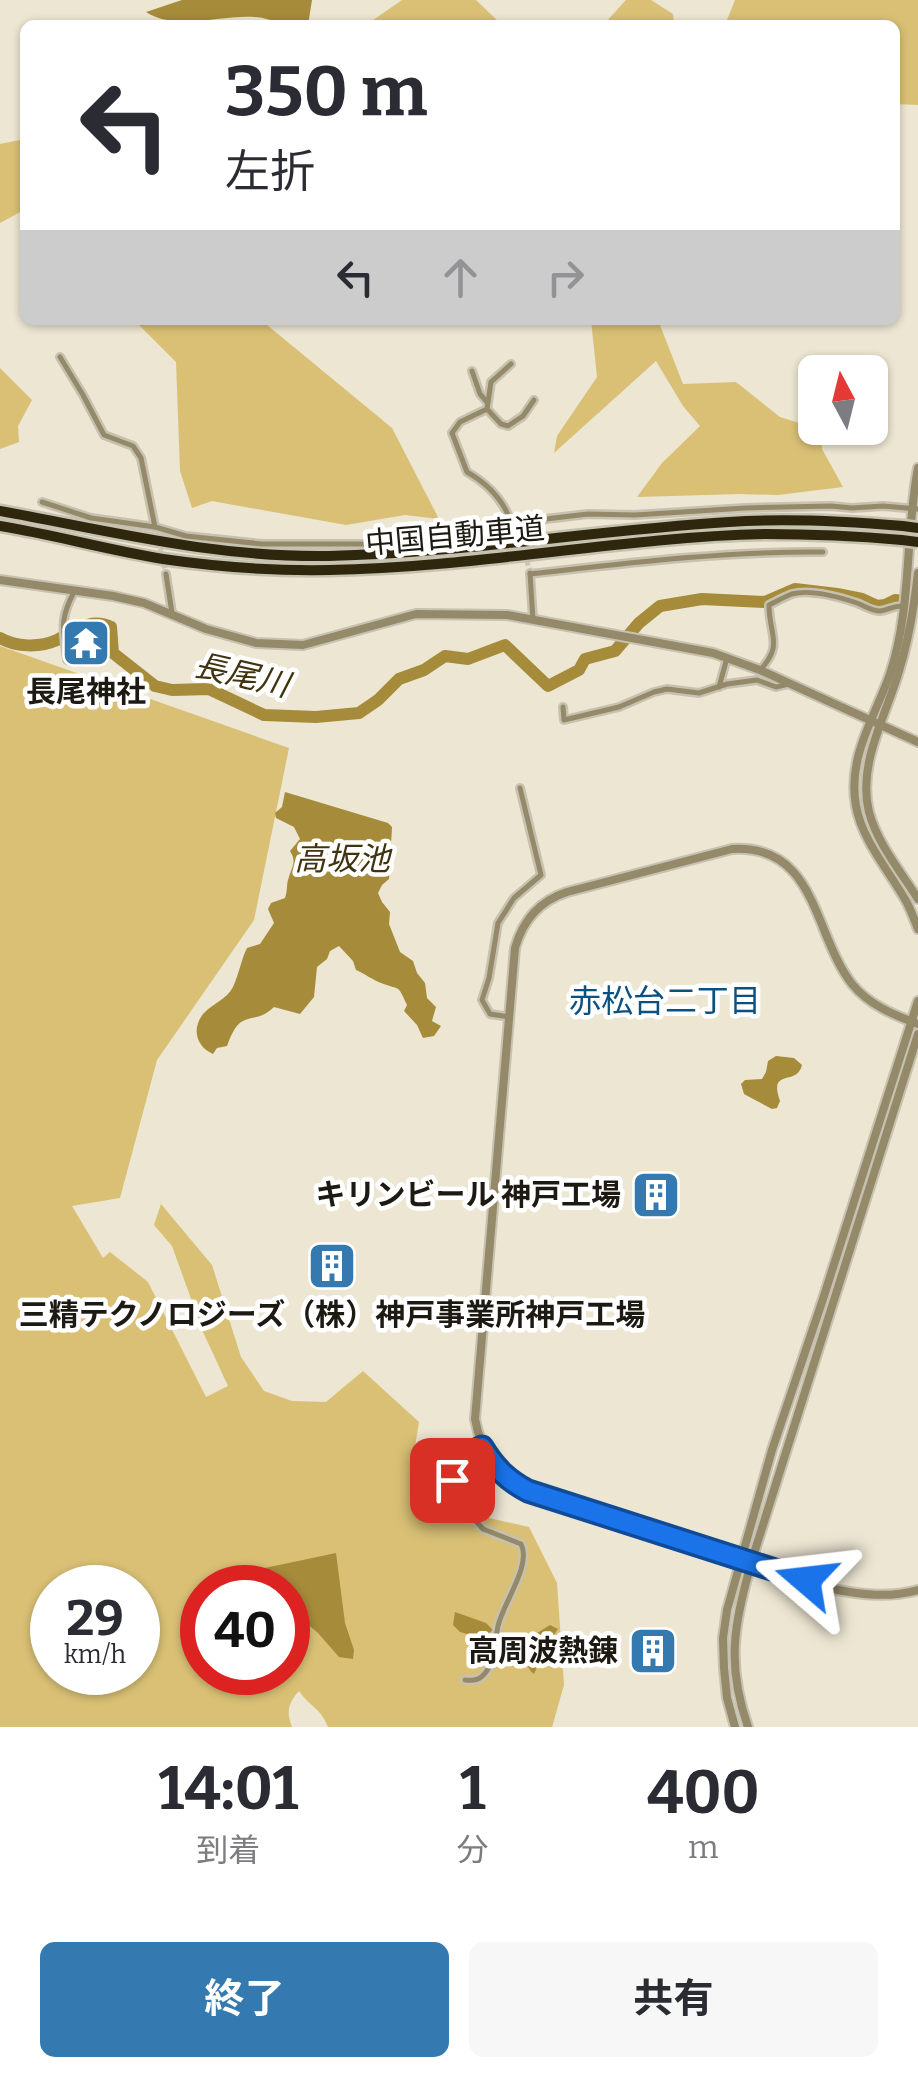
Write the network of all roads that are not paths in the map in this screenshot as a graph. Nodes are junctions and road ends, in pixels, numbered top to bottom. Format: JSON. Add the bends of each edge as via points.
{"nodes":[{"id":1,"x":60,"y":357,"type":"dead end"},
{"id":2,"x":511,"y":364,"type":"dead end"},
{"id":3,"x":472,"y":371,"type":"dead end"},
{"id":4,"x":534,"y":400,"type":"dead end"},
{"id":5,"x":487,"y":405,"type":"junction"},
{"id":6,"x":918,"y":468,"type":"edge"},
{"id":7,"x":42,"y":502,"type":"dead end"},
{"id":8,"x":0,"y":508,"type":"edge"},
{"id":9,"x":915,"y":508,"type":"edge"},
{"id":10,"x":512,"y":523,"type":"junction"},
{"id":11,"x":0,"y":526,"type":"edge"},
{"id":12,"x":155,"y":527,"type":"junction"},
{"id":13,"x":918,"y":528,"type":"edge"},
{"id":14,"x":918,"y":542,"type":"edge"},
{"id":15,"x":824,"y":552,"type":"dead end"},
{"id":16,"x":918,"y":573,"type":"edge"},
{"id":17,"x":166,"y":574,"type":"tunnel mouth"},
{"id":18,"x":0,"y":580,"type":"edge"},
{"id":19,"x":916,"y":587,"type":"edge"},
{"id":20,"x":75,"y":590,"type":"junction"},
{"id":21,"x":904,"y":606,"type":"junction"},
{"id":22,"x":172,"y":614,"type":"junction"},
{"id":23,"x":533,"y":620,"type":"junction"},
{"id":24,"x":728,"y":658,"type":"junction"},
{"id":25,"x":80,"y":662,"type":"dead end"},
{"id":26,"x":760,"y":670,"type":"junction"},
{"id":27,"x":790,"y":684,"type":"junction"},
{"id":28,"x":719,"y":687,"type":"junction"},
{"id":29,"x":563,"y":707,"type":"dead end"},
{"id":30,"x":874,"y":723,"type":"junction"},
{"id":31,"x":918,"y":742,"type":"edge"},
{"id":32,"x":520,"y":788,"type":"dead end"},
{"id":33,"x":918,"y":899,"type":"edge"},
{"id":34,"x":918,"y":929,"type":"edge"},
{"id":35,"x":918,"y":1001,"type":"edge"},
{"id":36,"x":510,"y":1016,"type":"junction"},
{"id":37,"x":915,"y":1023,"type":"edge"},
{"id":38,"x":918,"y":1034,"type":"edge"},
{"id":39,"x":482,"y":1447,"type":"junction"},
{"id":40,"x":740,"y":1560,"type":"junction"},
{"id":41,"x":751,"y":1564,"type":"junction"},
{"id":42,"x":918,"y":1590,"type":"edge"},
{"id":43,"x":466,"y":1680,"type":"dead end"},
{"id":44,"x":735,"y":1727,"type":"edge"},
{"id":45,"x":748,"y":1727,"type":"edge"}],
"edges":[{"from":1,"to":12,"type":"street","via":[[104,434],[133,446],[141,458]]},
{"from":2,"to":5,"type":"street","via":[[491,382]]},
{"from":3,"to":5,"type":"street"},
{"from":4,"to":5,"type":"street","via":[[508,426]]},
{"from":5,"to":10,"type":"street","via":[[452,433],[466,472],[487,483]]},
{"from":6,"to":9,"type":"street"},
{"from":7,"to":12,"type":"street","via":[[91,518]]},
{"from":8,"to":13,"type":"highway","name":"中国自動車道","bridge":true,"via":[[195,548],[327,556],[733,521]]},
{"from":9,"to":10,"type":"street","via":[[745,508]]},
{"from":9,"to":21,"type":"street"},
{"from":10,"to":12,"type":"street","via":[[472,536],[365,544],[262,544]]},
{"from":11,"to":14,"type":"highway","name":"中国自動車道","bridge":true,"via":[[161,558],[292,570],[401,568],[764,534]]},
{"from":15,"to":23,"type":"street","via":[[530,572]]},
{"from":16,"to":19,"type":"street"},
{"from":17,"to":22,"type":"street"},
{"from":18,"to":20,"type":"street"},
{"from":19,"to":30,"type":"street","via":[[898,675]]},
{"from":20,"to":22,"type":"street"},
{"from":20,"to":25,"type":"street","via":[[62,624],[67,660]]},
{"from":21,"to":26,"type":"street","via":[[875,611],[818,594],[790,595],[770,605],[775,647]]},
{"from":21,"to":30,"type":"street"},
{"from":22,"to":23,"type":"street","via":[[244,640],[304,645],[416,614]]},
{"from":23,"to":24,"type":"street"},
{"from":24,"to":26,"type":"street"},
{"from":24,"to":28,"type":"street"},
{"from":26,"to":27,"type":"street"},
{"from":27,"to":28,"type":"street","via":[[756,680]]},
{"from":27,"to":30,"type":"street"},
{"from":28,"to":29,"type":"street","via":[[654,692],[564,720]]},
{"from":30,"to":31,"type":"street"},
{"from":30,"to":33,"type":"street","via":[[870,815]]},
{"from":30,"to":34,"type":"street","via":[[855,769],[856,808]]},
{"from":32,"to":36,"type":"street","via":[[542,875],[514,898],[498,923],[482,1000],[490,1014]]},
{"from":35,"to":37,"type":"street"},
{"from":36,"to":37,"type":"street","via":[[518,936],[543,903],[742,848],[776,857],[796,873],[855,988]]},
{"from":36,"to":39,"type":"street","via":[[475,1418]]},
{"from":37,"to":40,"type":"street"},
{"from":38,"to":41,"type":"street"},
{"from":39,"to":40,"type":"street","via":[[499,1471],[528,1491]]},
{"from":39,"to":43,"type":"street","via":[[454,1463],[452,1480],[484,1529],[525,1551],[500,1617],[490,1668]]},
{"from":40,"to":41,"type":"street"},
{"from":40,"to":44,"type":"street","via":[[723,1638]]},
{"from":41,"to":42,"type":"street","via":[[854,1593]]},
{"from":41,"to":45,"type":"street","via":[[733,1665]]}]}
